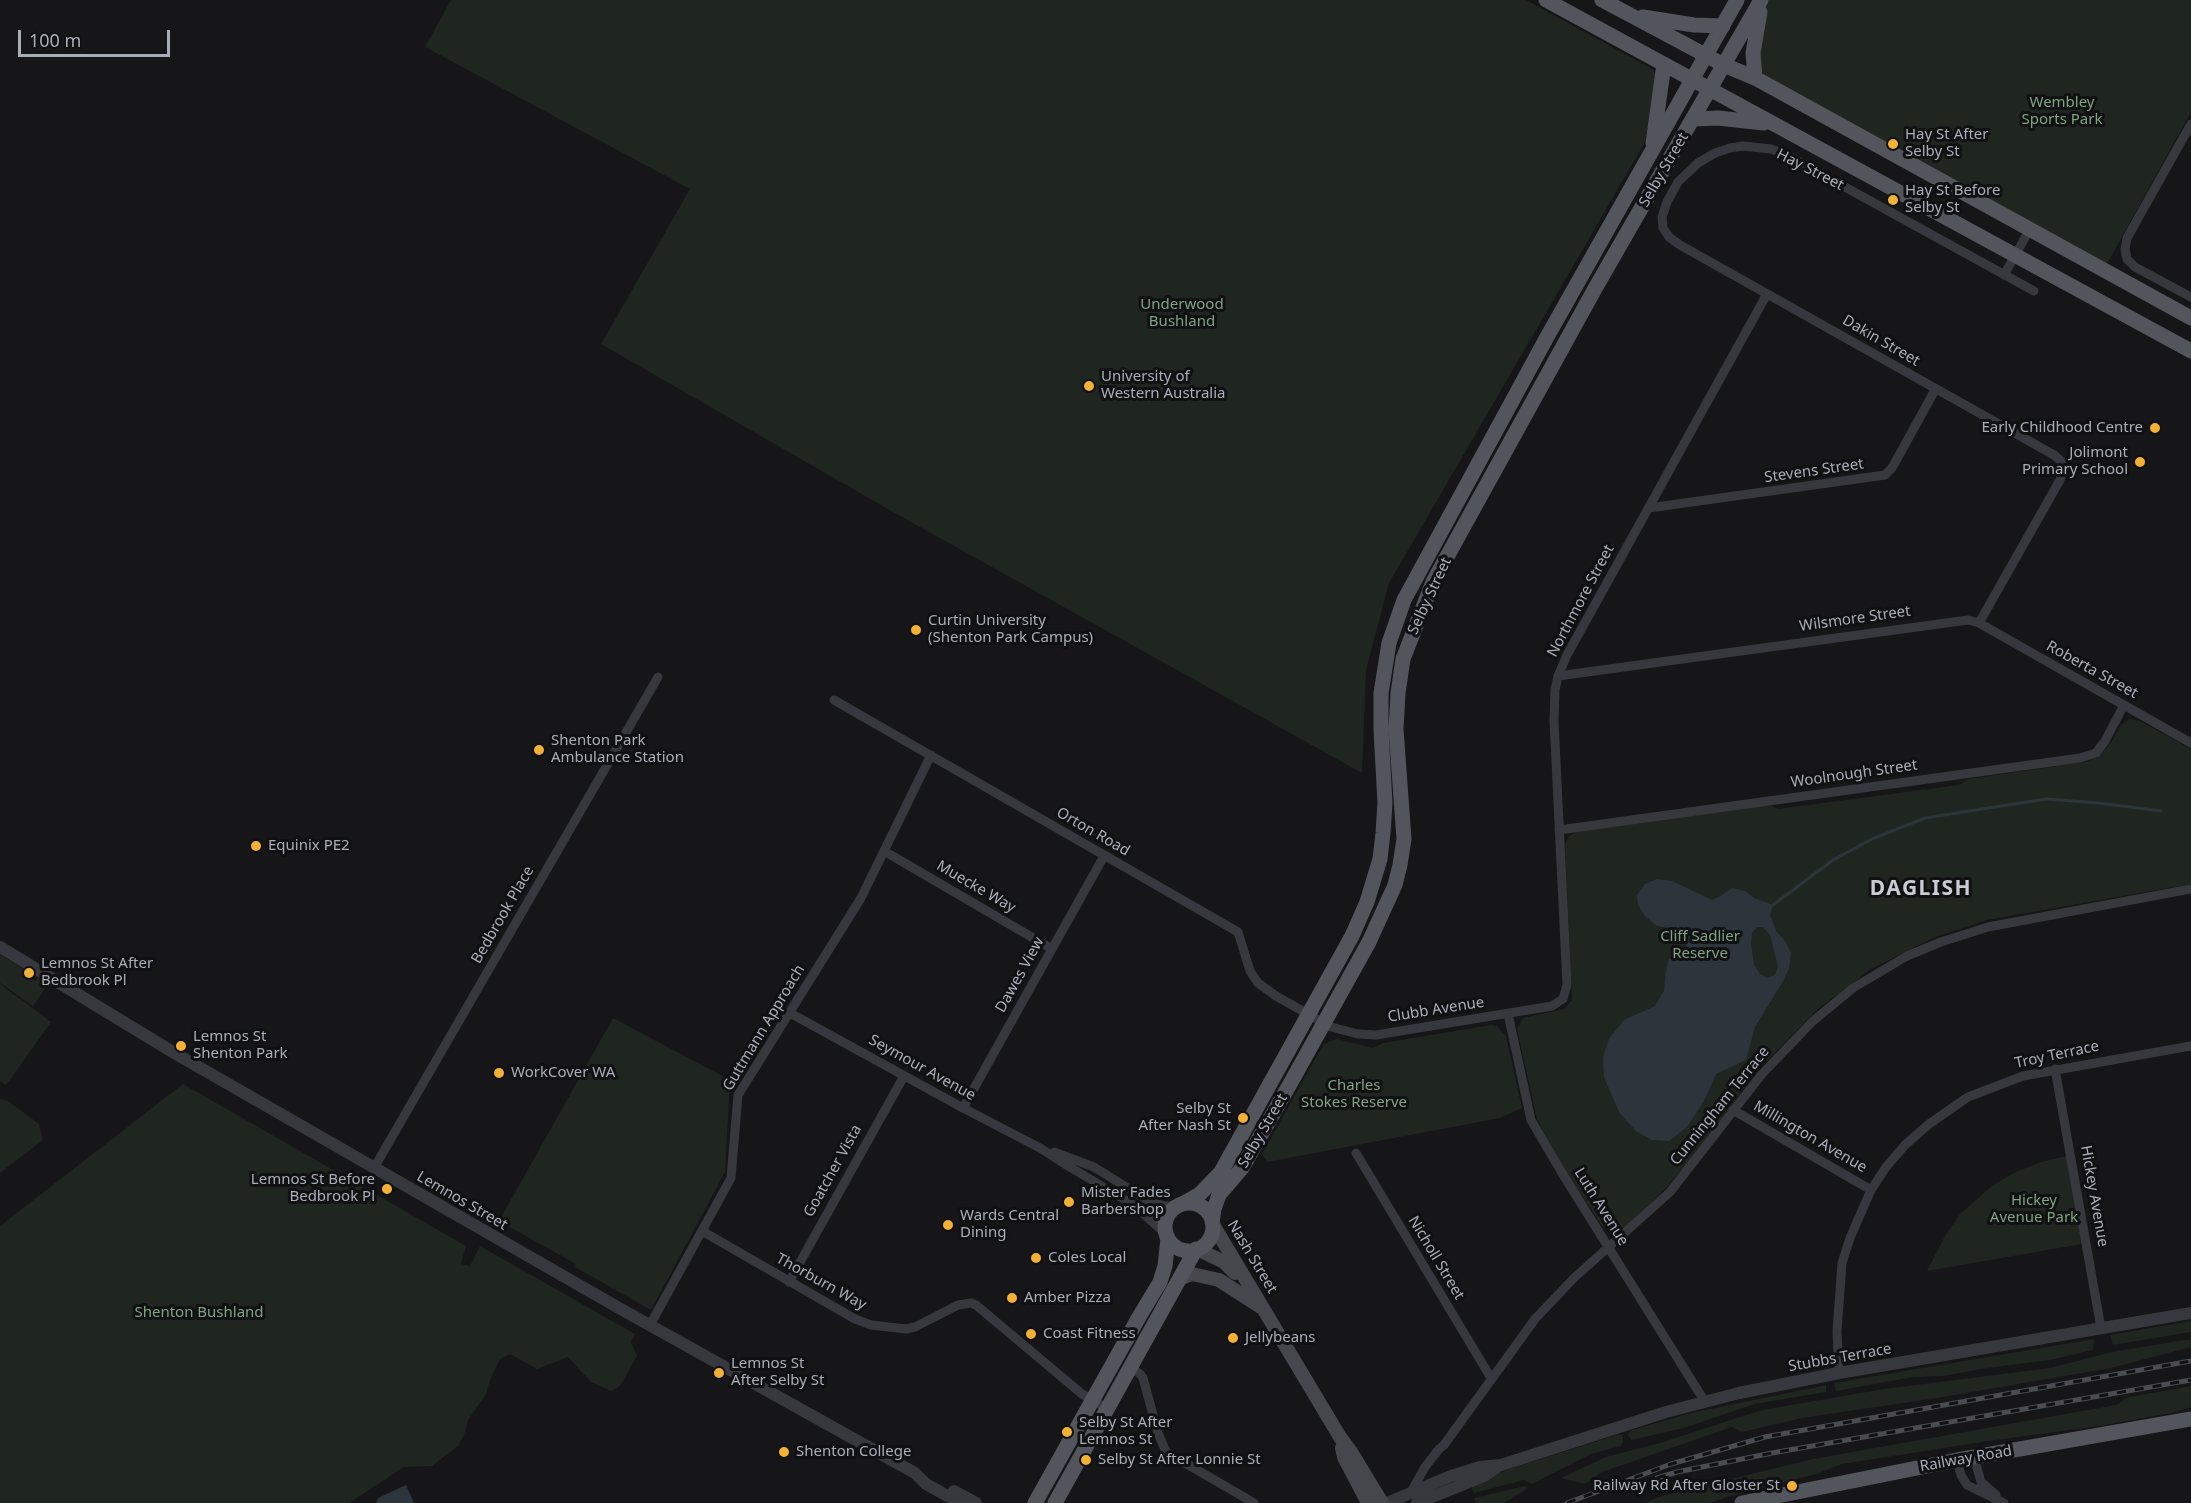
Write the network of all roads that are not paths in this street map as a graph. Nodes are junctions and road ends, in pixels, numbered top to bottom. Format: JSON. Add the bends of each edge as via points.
{"nodes":[{"id":1,"x":1546,"y":0,"type":"edge"},
{"id":2,"x":1602,"y":0,"type":"edge"},
{"id":3,"x":1737,"y":0,"type":"edge"},
{"id":4,"x":1761,"y":0,"type":"edge"},
{"id":5,"x":1628,"y":15,"type":"junction"},
{"id":6,"x":1723,"y":26,"type":"junction"},
{"id":7,"x":1705,"y":55,"type":"junction"},
{"id":8,"x":1664,"y":64,"type":"junction"},
{"id":9,"x":1724,"y":65,"type":"junction"},
{"id":10,"x":1755,"y":78,"type":"junction"},
{"id":11,"x":1692,"y":79,"type":"junction"},
{"id":12,"x":1710,"y":89,"type":"junction"},
{"id":13,"x":1694,"y":118,"type":"junction"},
{"id":14,"x":1773,"y":124,"type":"junction"},
{"id":15,"x":2191,"y":124,"type":"edge"},
{"id":16,"x":1652,"y":152,"type":"junction"},
{"id":17,"x":2030,"y":229,"type":"junction"},
{"id":18,"x":1680,"y":245,"type":"joint"},
{"id":19,"x":1596,"y":251,"type":"junction"},
{"id":20,"x":2015,"y":255,"type":"junction"},
{"id":21,"x":1611,"y":260,"type":"junction"},
{"id":22,"x":2004,"y":276,"type":"junction"},
{"id":23,"x":2034,"y":291,"type":"dead end"},
{"id":24,"x":1767,"y":294,"type":"junction"},
{"id":25,"x":2191,"y":297,"type":"edge"},
{"id":26,"x":2191,"y":318,"type":"edge"},
{"id":27,"x":2191,"y":351,"type":"edge"},
{"id":28,"x":1935,"y":390,"type":"junction"},
{"id":29,"x":1497,"y":427,"type":"junction"},
{"id":30,"x":1514,"y":435,"type":"junction"},
{"id":31,"x":1649,"y":508,"type":"junction"},
{"id":32,"x":1979,"y":623,"type":"junction"},
{"id":33,"x":1558,"y":676,"type":"junction"},
{"id":34,"x":658,"y":677,"type":"dead end"},
{"id":35,"x":834,"y":700,"type":"dead end"},
{"id":36,"x":2124,"y":705,"type":"junction"},
{"id":37,"x":2191,"y":743,"type":"edge"},
{"id":38,"x":932,"y":755,"type":"junction"},
{"id":39,"x":1560,"y":830,"type":"junction"},
{"id":40,"x":884,"y":851,"type":"junction"},
{"id":41,"x":1104,"y":856,"type":"junction"},
{"id":42,"x":1374,"y":880,"type":"junction"},
{"id":43,"x":1395,"y":885,"type":"junction"},
{"id":44,"x":2191,"y":889,"type":"edge"},
{"id":45,"x":0,"y":947,"type":"edge"},
{"id":46,"x":1052,"y":949,"type":"junction"},
{"id":47,"x":1566,"y":993,"type":"joint"},
{"id":48,"x":790,"y":1013,"type":"junction"},
{"id":49,"x":1308,"y":1014,"type":"junction"},
{"id":50,"x":1508,"y":1014,"type":"junction"},
{"id":51,"x":1324,"y":1023,"type":"junction"},
{"id":52,"x":2191,"y":1046,"type":"edge"},
{"id":53,"x":2055,"y":1069,"type":"junction"},
{"id":54,"x":904,"y":1076,"type":"junction"},
{"id":55,"x":963,"y":1108,"type":"junction"},
{"id":56,"x":1733,"y":1110,"type":"junction"},
{"id":57,"x":1040,"y":1148,"type":"junction"},
{"id":58,"x":1356,"y":1153,"type":"dead end"},
{"id":59,"x":374,"y":1168,"type":"junction"},
{"id":60,"x":1871,"y":1190,"type":"junction"},
{"id":61,"x":1180,"y":1205,"type":"junction"},
{"id":62,"x":1212,"y":1223,"type":"junction"},
{"id":63,"x":702,"y":1231,"type":"junction"},
{"id":64,"x":1167,"y":1236,"type":"junction"},
{"id":65,"x":1610,"y":1247,"type":"junction"},
{"id":66,"x":1197,"y":1249,"type":"junction"},
{"id":67,"x":1179,"y":1279,"type":"junction"},
{"id":68,"x":789,"y":1282,"type":"junction"},
{"id":69,"x":1263,"y":1308,"type":"junction"},
{"id":70,"x":2191,"y":1313,"type":"edge"},
{"id":71,"x":650,"y":1325,"type":"junction"},
{"id":72,"x":2102,"y":1328,"type":"junction"},
{"id":73,"x":1131,"y":1367,"type":"junction"},
{"id":74,"x":1839,"y":1373,"type":"junction"},
{"id":75,"x":1491,"y":1378,"type":"junction"},
{"id":76,"x":1092,"y":1400,"type":"junction"},
{"id":77,"x":1705,"y":1402,"type":"junction"},
{"id":78,"x":1108,"y":1409,"type":"junction"},
{"id":79,"x":2191,"y":1419,"type":"edge"},
{"id":80,"x":1340,"y":1437,"type":"junction"},
{"id":81,"x":1974,"y":1457,"type":"junction"},
{"id":82,"x":1957,"y":1460,"type":"junction"},
{"id":83,"x":915,"y":1473,"type":"junction"},
{"id":84,"x":1039,"y":1496,"type":"edge"},
{"id":85,"x":1414,"y":1497,"type":"edge"},
{"id":86,"x":960,"y":1503,"type":"edge"},
{"id":87,"x":976,"y":1503,"type":"edge"},
{"id":88,"x":1027,"y":1503,"type":"edge"},
{"id":89,"x":1055,"y":1503,"type":"edge"},
{"id":90,"x":1254,"y":1503,"type":"edge"},
{"id":91,"x":1368,"y":1503,"type":"edge"},
{"id":92,"x":1382,"y":1503,"type":"edge"},
{"id":93,"x":1387,"y":1503,"type":"edge"},
{"id":94,"x":1742,"y":1503,"type":"edge"},
{"id":95,"x":2004,"y":1503,"type":"edge"}],
"edges":[{"from":1,"to":8,"type":"main road","name":"Hay Street"},
{"from":2,"to":5,"type":"main road"},
{"from":3,"to":6,"type":"main road","name":"Selby Street"},
{"from":4,"to":9,"type":"main road","name":"Selby Street"},
{"from":4,"to":10,"type":"main road"},
{"from":5,"to":6,"type":"main road"},
{"from":5,"to":7,"type":"main road"},
{"from":6,"to":7,"type":"main road","name":"Selby Street"},
{"from":7,"to":9,"type":"main road"},
{"from":7,"to":11,"type":"main road","name":"Selby Street"},
{"from":8,"to":11,"type":"main road","name":"Hay Street"},
{"from":8,"to":16,"type":"main road"},
{"from":9,"to":10,"type":"main road"},
{"from":9,"to":12,"type":"main road","name":"Selby Street"},
{"from":10,"to":17,"type":"main road"},
{"from":11,"to":12,"type":"main road","name":"Hay Street"},
{"from":11,"to":16,"type":"main road","name":"Selby Street"},
{"from":12,"to":13,"type":"main road","name":"Selby Street"},
{"from":12,"to":14,"type":"main road","name":"Hay Street"},
{"from":13,"to":14,"type":"main road"},
{"from":13,"to":21,"type":"main road","name":"Selby Street"},
{"from":14,"to":20,"type":"main road","name":"Hay Street"},
{"from":15,"to":25,"type":"street","via":[[2127,238],[2125,249],[2127,259],[2135,267]]},
{"from":16,"to":19,"type":"main road","name":"Selby Street"},
{"from":17,"to":20,"type":"street"},
{"from":17,"to":26,"type":"main road"},
{"from":18,"to":22,"type":"street","name":"Hay Street","via":[[1663,228],[1662,217],[1678,182],[1714,153],[1756,147],[1785,154]]},
{"from":18,"to":24,"type":"street","name":"Dakin Street"},
{"from":19,"to":21,"type":"main road"},
{"from":19,"to":29,"type":"main road","name":"Selby Street"},
{"from":20,"to":22,"type":"street"},
{"from":20,"to":27,"type":"main road","name":"Hay Street"},
{"from":21,"to":30,"type":"main road","name":"Selby Street"},
{"from":22,"to":23,"type":"street","name":"Hay Street"},
{"from":24,"to":28,"type":"street","name":"Dakin Street"},
{"from":24,"to":31,"type":"street","name":"Northmore Street"},
{"from":28,"to":31,"type":"street","name":"Stevens Street","via":[[1885,475]]},
{"from":28,"to":32,"type":"street","name":"Dakin Street","via":[[2054,455],[2063,467],[2060,480]]},
{"from":29,"to":30,"type":"main road"},
{"from":29,"to":42,"type":"main road","name":"Selby Street","via":[[1404,600],[1389,643],[1381,693],[1385,803]]},
{"from":30,"to":43,"type":"main road","name":"Selby Street","via":[[1433,582],[1403,659],[1396,729],[1404,838]]},
{"from":31,"to":33,"type":"street","name":"Northmore Street"},
{"from":32,"to":33,"type":"street","name":"Wilsmore Street","via":[[1956,620]]},
{"from":32,"to":36,"type":"street","name":"Roberta Street"},
{"from":33,"to":39,"type":"street","name":"Northmore Street","via":[[1554,720]]},
{"from":34,"to":59,"type":"street","name":"Bedbrook Place"},
{"from":35,"to":38,"type":"street","name":"Orton Road"},
{"from":36,"to":37,"type":"street","name":"Roberta Street"},
{"from":36,"to":39,"type":"street","name":"Woolnough Street","via":[[2096,753],[2080,758]]},
{"from":38,"to":40,"type":"street","name":"Guttmann Approach"},
{"from":38,"to":41,"type":"street","name":"Orton Road"},
{"from":39,"to":47,"type":"street","name":"Northmore Street"},
{"from":40,"to":46,"type":"street","name":"Muecke Way"},
{"from":40,"to":48,"type":"street","name":"Guttmann Approach","via":[[861,898]]},
{"from":41,"to":46,"type":"street","name":"Dawes View"},
{"from":41,"to":49,"type":"street","name":"Orton Road","via":[[1238,932],[1250,971],[1258,983]]},
{"from":42,"to":43,"type":"main road"},
{"from":42,"to":49,"type":"main road","name":"Selby Street","via":[[1352,936]]},
{"from":43,"to":51,"type":"main road","name":"Selby Street"},
{"from":44,"to":56,"type":"street","name":"Cunningham Terrace","via":[[1988,927],[1907,956],[1860,984],[1813,1021]]},
{"from":45,"to":59,"type":"street","name":"Lemnos Street"},
{"from":46,"to":55,"type":"street","name":"Dawes View"},
{"from":47,"to":50,"type":"street","name":"Clubb Avenue","via":[[1552,1006]]},
{"from":48,"to":54,"type":"street","name":"Seymour Avenue"},
{"from":48,"to":63,"type":"street","name":"Guttmann Approach","via":[[737,1098],[731,1178]]},
{"from":49,"to":51,"type":"street","name":"Clubb Avenue"},
{"from":49,"to":61,"type":"main road","name":"Selby Street","via":[[1221,1172],[1200,1194]]},
{"from":50,"to":51,"type":"street","name":"Clubb Avenue","via":[[1376,1035],[1349,1032]]},
{"from":50,"to":65,"type":"street","name":"Luth Avenue","via":[[1532,1120]]},
{"from":51,"to":62,"type":"main road","name":"Selby Street","via":[[1242,1168],[1220,1195]]},
{"from":52,"to":53,"type":"street","name":"Troy Terrace"},
{"from":53,"to":60,"type":"street","name":"Troy Terrace","via":[[1990,1087],[1950,1108],[1905,1145]]},
{"from":53,"to":72,"type":"street","name":"Hickey Avenue"},
{"from":54,"to":55,"type":"street","name":"Seymour Avenue"},
{"from":54,"to":68,"type":"street","name":"Goatcher Vista"},
{"from":55,"to":57,"type":"street","name":"Seymour Avenue"},
{"from":56,"to":60,"type":"street","name":"Millington Avenue"},
{"from":56,"to":65,"type":"street","name":"Cunningham Terrace","via":[[1670,1192]]},
{"from":57,"to":61,"type":"street","name":"Seymour Avenue","via":[[1094,1167],[1150,1202]]},
{"from":57,"to":64,"type":"street","name":"Seymour Avenue","via":[[1132,1204]]},
{"from":58,"to":75,"type":"street","name":"Nicholl Street"},
{"from":59,"to":71,"type":"street","name":"Lemnos Street"},
{"from":60,"to":74,"type":"street","name":"Troy Terrace","via":[[1842,1263]]},
{"from":61,"to":62,"type":"main road","via":[[1202,1207]]},
{"from":61,"to":64,"type":"main road","via":[[1167,1218]]},
{"from":62,"to":66,"type":"main road","via":[[1210,1237]]},
{"from":62,"to":69,"type":"main road","name":"Nash Street"},
{"from":63,"to":68,"type":"street","name":"Thorburn Way"},
{"from":63,"to":71,"type":"street","name":"Guttmann Approach"},
{"from":64,"to":66,"type":"main road","via":[[1180,1248]]},
{"from":64,"to":76,"type":"main road","via":[[1162,1280]]},
{"from":65,"to":75,"type":"street","name":"Cunningham Terrace","via":[[1542,1312]]},
{"from":65,"to":77,"type":"street","name":"Luth Avenue"},
{"from":66,"to":67,"type":"main road"},
{"from":66,"to":69,"type":"main road","name":"Nash Street","via":[[1228,1264]]},
{"from":67,"to":69,"type":"main road","via":[[1192,1274],[1219,1280]]},
{"from":67,"to":73,"type":"main road"},
{"from":68,"to":76,"type":"street","name":"Thorburn Way","via":[[871,1325],[906,1329],[971,1303]]},
{"from":69,"to":80,"type":"main road","name":"Nash Street"},
{"from":70,"to":72,"type":"street","name":"Stubbs Terrace"},
{"from":71,"to":83,"type":"street","name":"Lemnos Street"},
{"from":72,"to":74,"type":"street","name":"Stubbs Terrace"},
{"from":73,"to":78,"type":"main road"},
{"from":73,"to":90,"type":"street","via":[[1143,1378],[1166,1452]]},
{"from":74,"to":77,"type":"street","name":"Stubbs Terrace"},
{"from":75,"to":85,"type":"street","name":"Cunningham Terrace","via":[[1439,1449]]},
{"from":76,"to":78,"type":"street","name":"Thorburn Way"},
{"from":76,"to":84,"type":"main road"},
{"from":77,"to":85,"type":"street","name":"Stubbs Terrace","via":[[1501,1465],[1451,1476]]},
{"from":78,"to":89,"type":"main road"},
{"from":79,"to":81,"type":"main road","name":"Railway Road"},
{"from":80,"to":91,"type":"main road","name":"Nash Street","via":[[1344,1457]]},
{"from":80,"to":92,"type":"main road","name":"Nash Street"},
{"from":81,"to":82,"type":"main road","name":"Railway Road"},
{"from":81,"to":95,"type":"street","via":[[1981,1482]]},
{"from":82,"to":94,"type":"main road","name":"Railway Road"},
{"from":82,"to":95,"type":"street","via":[[1967,1485]]},
{"from":83,"to":86,"type":"street","name":"Lemnos Street","via":[[926,1484]]},
{"from":83,"to":87,"type":"street","name":"Lemnos Street"},
{"from":84,"to":88,"type":"main road"},
{"from":85,"to":93,"type":"street","name":"Stubbs Terrace"}]}
